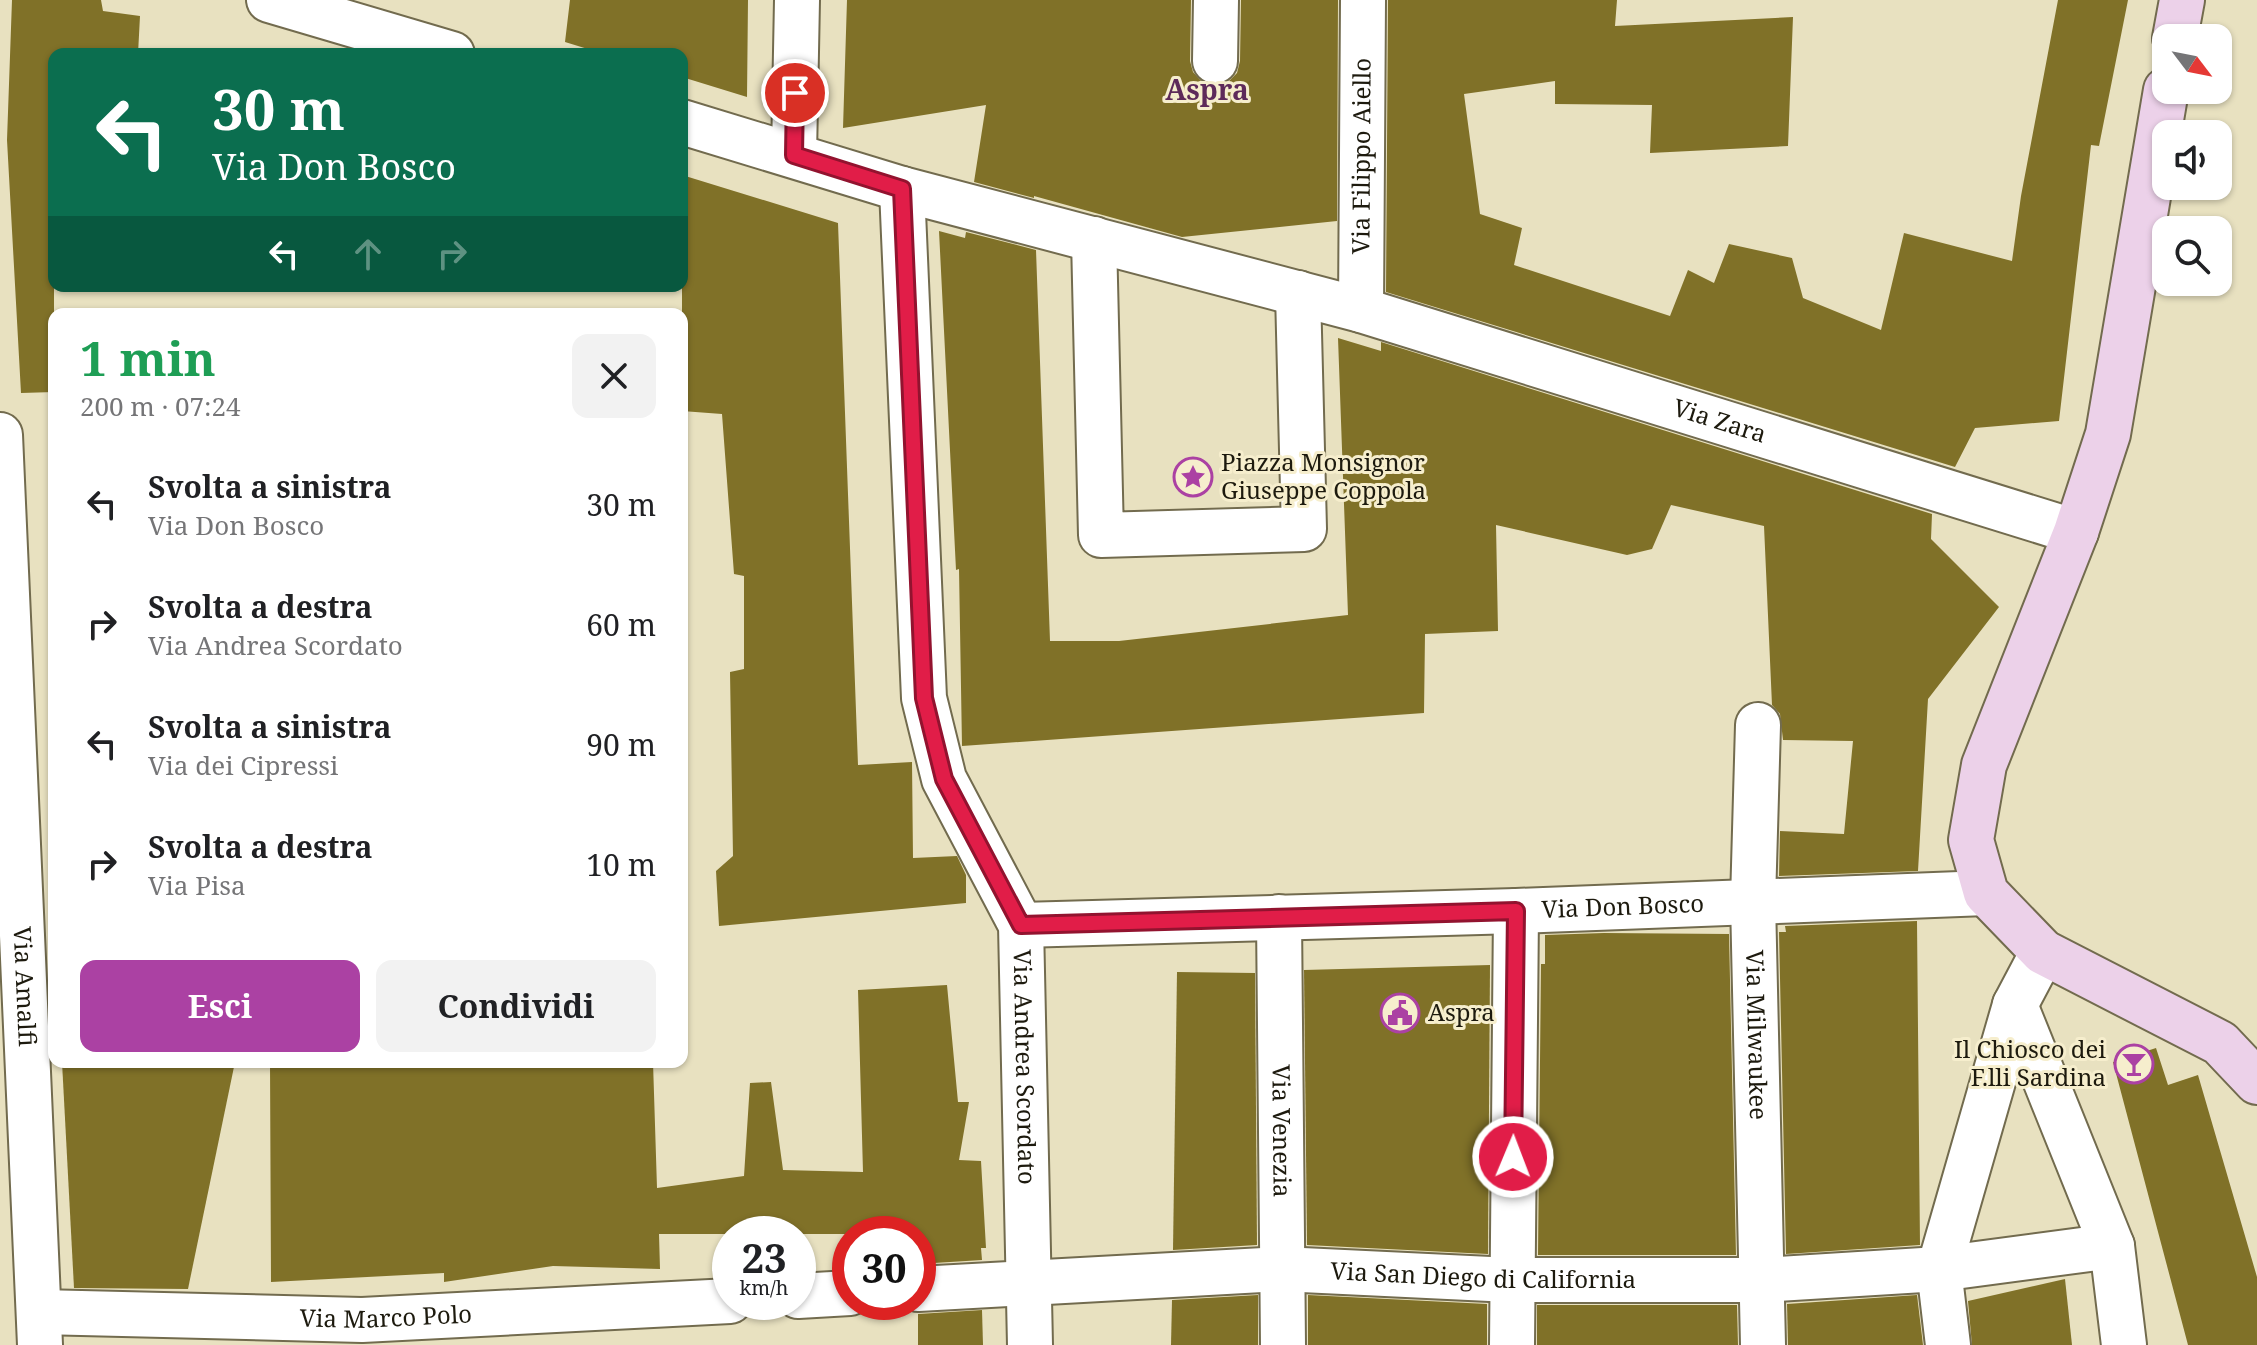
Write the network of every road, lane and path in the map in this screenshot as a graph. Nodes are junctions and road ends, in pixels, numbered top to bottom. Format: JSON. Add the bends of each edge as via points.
{"nodes":[{"id":1,"x":269,"y":0,"type":"edge"},
{"id":2,"x":797,"y":0,"type":"edge"},
{"id":3,"x":1216,"y":0,"type":"edge"},
{"id":4,"x":1363,"y":0,"type":"edge"},
{"id":5,"x":2182,"y":0,"type":"edge"},
{"id":6,"x":378,"y":16,"type":"edge"},
{"id":7,"x":2178,"y":24,"type":"edge"},
{"id":8,"x":440,"y":48,"type":"edge"},
{"id":9,"x":1215,"y":61,"type":"dead end"},
{"id":10,"x":2164,"y":104,"type":"edge"},
{"id":11,"x":688,"y":124,"type":"edge"},
{"id":12,"x":794,"y":155,"type":"junction"},
{"id":13,"x":902,"y":189,"type":"junction"},
{"id":14,"x":1094,"y":239,"type":"junction"},
{"id":15,"x":1298,"y":293,"type":"junction"},
{"id":16,"x":1361,"y":310,"type":"junction"},
{"id":17,"x":0,"y":435,"type":"edge"},
{"id":18,"x":2076,"y":532,"type":"junction"},
{"id":19,"x":1758,"y":725,"type":"dead end"},
{"id":20,"x":1986,"y":893,"type":"junction"},
{"id":21,"x":1753,"y":901,"type":"junction"},
{"id":22,"x":1516,"y":911,"type":"junction"},
{"id":23,"x":1279,"y":917,"type":"junction"},
{"id":24,"x":1021,"y":925,"type":"junction"},
{"id":25,"x":2043,"y":952,"type":"junction"},
{"id":26,"x":2015,"y":1005,"type":"junction"},
{"id":27,"x":2257,"y":1082,"type":"edge"},
{"id":28,"x":2112,"y":1246,"type":"junction"},
{"id":29,"x":1281,"y":1269,"type":"junction"},
{"id":30,"x":1939,"y":1269,"type":"junction"},
{"id":31,"x":1511,"y":1280,"type":"junction"},
{"id":32,"x":1763,"y":1280,"type":"junction"},
{"id":33,"x":1028,"y":1282,"type":"junction"},
{"id":34,"x":936,"y":1288,"type":"edge"},
{"id":35,"x":712,"y":1302,"type":"edge"},
{"id":36,"x":40,"y":1328,"type":"edge"},
{"id":37,"x":1030,"y":1345,"type":"edge"},
{"id":38,"x":1283,"y":1345,"type":"edge"},
{"id":39,"x":1512,"y":1345,"type":"edge"},
{"id":40,"x":1763,"y":1345,"type":"edge"},
{"id":41,"x":1948,"y":1345,"type":"edge"},
{"id":42,"x":2124,"y":1345,"type":"edge"}],
"edges":[{"from":1,"to":6,"type":"street"},
{"from":2,"to":12,"type":"street"},
{"from":3,"to":9,"type":"street"},
{"from":4,"to":16,"type":"street","name":"Via Filippo Aiello"},
{"from":5,"to":7,"type":"street"},
{"from":6,"to":8,"type":"street"},
{"from":10,"to":18,"type":"street","via":[[2108,434]]},
{"from":11,"to":12,"type":"street","name":"Via Zara"},
{"from":12,"to":13,"type":"street","name":"Via Zara"},
{"from":13,"to":14,"type":"street","name":"Via Zara"},
{"from":13,"to":24,"type":"street","name":"Via Andrea Scordato","via":[[924,698],[944,779]]},
{"from":14,"to":15,"type":"street","name":"Via Zara"},
{"from":14,"to":15,"type":"street","via":[[1101,535],[1304,529]]},
{"from":15,"to":16,"type":"street","name":"Via Zara"},
{"from":16,"to":18,"type":"street","name":"Via Zara"},
{"from":17,"to":36,"type":"street","name":"Via Amalfi"},
{"from":18,"to":20,"type":"street","via":[[1984,765],[1971,840]]},
{"from":19,"to":21,"type":"street","name":"Via Milwaukee"},
{"from":20,"to":21,"type":"street","name":"Via Don Bosco"},
{"from":20,"to":25,"type":"street"},
{"from":21,"to":22,"type":"street","name":"Via Don Bosco"},
{"from":21,"to":32,"type":"street","name":"Via Milwaukee"},
{"from":22,"to":23,"type":"street","name":"Via Don Bosco"},
{"from":22,"to":31,"type":"street"},
{"from":23,"to":24,"type":"street","name":"Via Don Bosco"},
{"from":23,"to":29,"type":"street","name":"Via Venezia"},
{"from":24,"to":33,"type":"street","name":"Via Andrea Scordato"},
{"from":25,"to":26,"type":"street"},
{"from":25,"to":27,"type":"street","via":[[2220,1043]]},
{"from":26,"to":28,"type":"street"},
{"from":26,"to":30,"type":"street"},
{"from":28,"to":30,"type":"street","name":"Via San Diego di California"},
{"from":28,"to":42,"type":"street"},
{"from":29,"to":31,"type":"street","name":"Via San Diego di California"},
{"from":29,"to":33,"type":"street","name":"Via San Diego di California"},
{"from":29,"to":38,"type":"street","name":"Via Venezia"},
{"from":30,"to":32,"type":"street","name":"Via San Diego di California"},
{"from":30,"to":41,"type":"street"},
{"from":31,"to":32,"type":"street","name":"Via San Diego di California"},
{"from":31,"to":39,"type":"street"},
{"from":32,"to":40,"type":"street","name":"Via Milwaukee"},
{"from":33,"to":34,"type":"street"},
{"from":33,"to":37,"type":"street","name":"Via Andrea Scordato"},
{"from":35,"to":36,"type":"street","name":"Via Marco Polo","via":[[362,1320]]}]}
